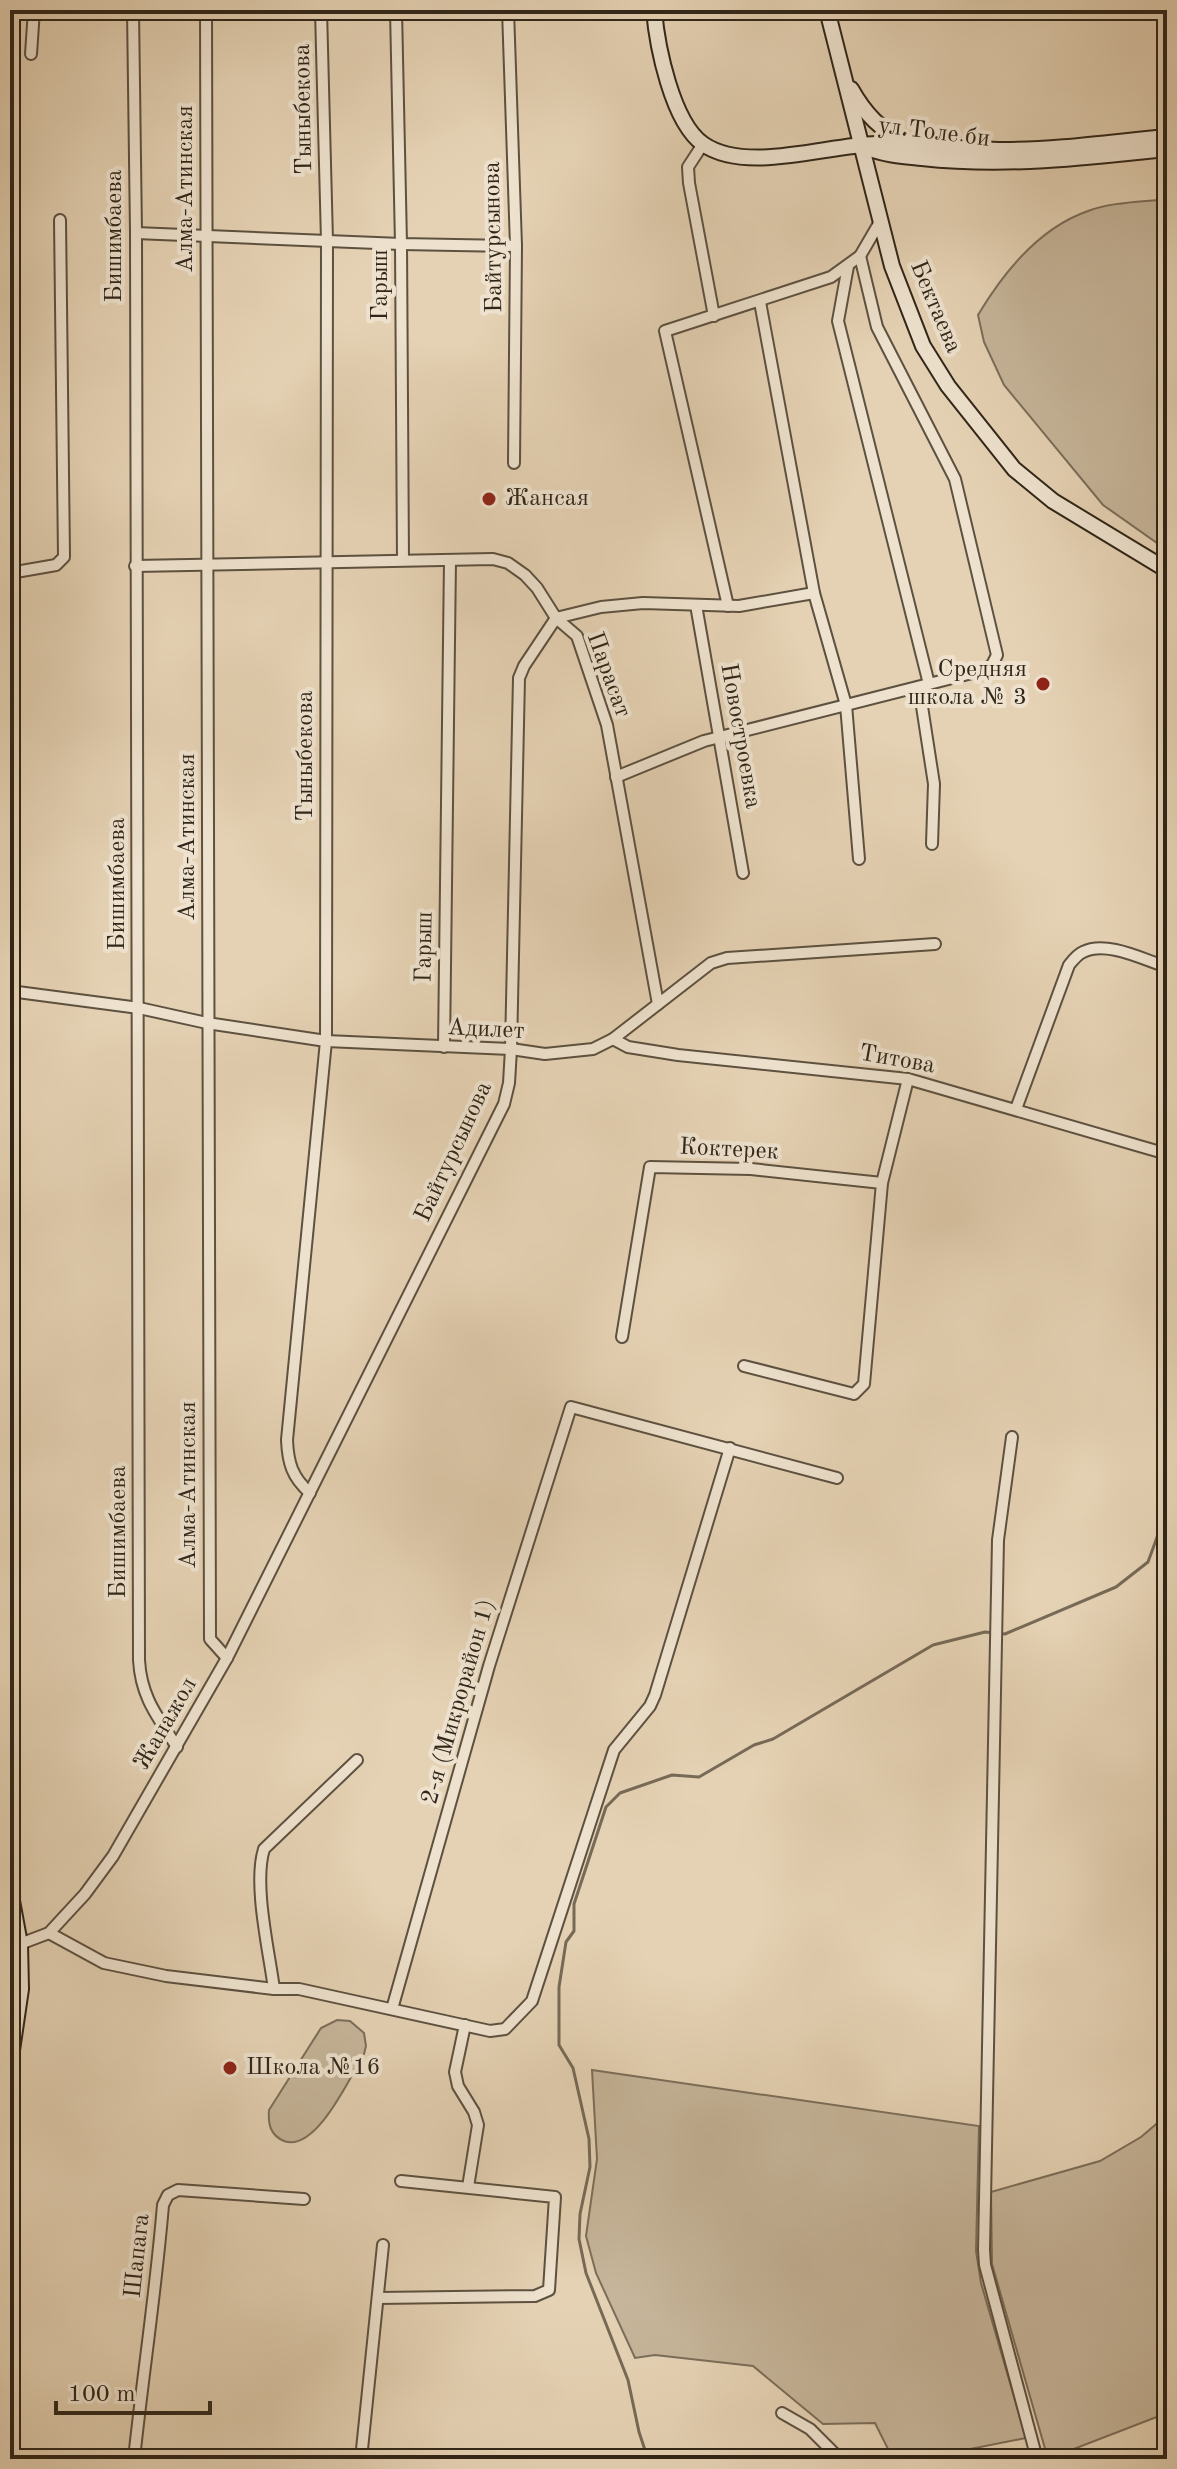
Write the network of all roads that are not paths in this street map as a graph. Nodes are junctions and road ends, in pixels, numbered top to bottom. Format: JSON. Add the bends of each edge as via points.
{"nodes":[{"id":1,"x":34,"y":10,"type":"edge"},
{"id":2,"x":133,"y":10,"type":"edge"},
{"id":3,"x":206,"y":10,"type":"edge"},
{"id":4,"x":321,"y":10,"type":"edge"},
{"id":5,"x":396,"y":10,"type":"edge"},
{"id":6,"x":508,"y":10,"type":"edge"},
{"id":7,"x":654,"y":10,"type":"edge"},
{"id":8,"x":827,"y":10,"type":"edge"},
{"id":9,"x":31,"y":54,"type":"dead end"},
{"id":10,"x":842,"y":74,"type":"junction"},
{"id":11,"x":1167,"y":137,"type":"edge"},
{"id":12,"x":703,"y":144,"type":"junction"},
{"id":13,"x":860,"y":144,"type":"junction"},
{"id":14,"x":919,"y":146,"type":"junction"},
{"id":15,"x":1167,"y":149,"type":"edge"},
{"id":16,"x":894,"y":155,"type":"junction"},
{"id":17,"x":872,"y":180,"type":"junction"},
{"id":18,"x":882,"y":218,"type":"junction"},
{"id":19,"x":60,"y":220,"type":"dead end"},
{"id":20,"x":136,"y":233,"type":"junction"},
{"id":21,"x":205,"y":234,"type":"junction"},
{"id":22,"x":327,"y":241,"type":"junction"},
{"id":23,"x":401,"y":244,"type":"junction"},
{"id":24,"x":516,"y":246,"type":"junction"},
{"id":25,"x":860,"y":256,"type":"junction"},
{"id":26,"x":848,"y":266,"type":"junction"},
{"id":27,"x":760,"y":302,"type":"junction"},
{"id":28,"x":714,"y":316,"type":"junction"},
{"id":29,"x":514,"y":463,"type":"dead end"},
{"id":30,"x":403,"y":560,"type":"junction"},
{"id":31,"x":450,"y":560,"type":"junction"},
{"id":32,"x":325,"y":562,"type":"junction"},
{"id":33,"x":209,"y":565,"type":"junction"},
{"id":34,"x":135,"y":566,"type":"junction"},
{"id":35,"x":1167,"y":570,"type":"edge"},
{"id":36,"x":10,"y":573,"type":"edge"},
{"id":37,"x":814,"y":593,"type":"junction"},
{"id":38,"x":696,"y":605,"type":"junction"},
{"id":39,"x":728,"y":606,"type":"junction"},
{"id":40,"x":556,"y":618,"type":"junction"},
{"id":41,"x":924,"y":686,"type":"junction"},
{"id":42,"x":846,"y":705,"type":"junction"},
{"id":43,"x":720,"y":737,"type":"junction"},
{"id":44,"x":616,"y":777,"type":"junction"},
{"id":45,"x":932,"y":844,"type":"dead end"},
{"id":46,"x":859,"y":859,"type":"dead end"},
{"id":47,"x":743,"y":873,"type":"dead end"},
{"id":48,"x":935,"y":944,"type":"dead end"},
{"id":49,"x":1167,"y":967,"type":"edge"},
{"id":50,"x":10,"y":991,"type":"edge"},
{"id":51,"x":658,"y":1004,"type":"junction"},
{"id":52,"x":139,"y":1008,"type":"junction"},
{"id":53,"x":207,"y":1023,"type":"junction"},
{"id":54,"x":613,"y":1039,"type":"junction"},
{"id":55,"x":326,"y":1041,"type":"junction"},
{"id":56,"x":444,"y":1047,"type":"junction"},
{"id":57,"x":511,"y":1049,"type":"junction"},
{"id":58,"x":908,"y":1079,"type":"junction"},
{"id":59,"x":1016,"y":1109,"type":"junction"},
{"id":60,"x":1167,"y":1154,"type":"edge"},
{"id":61,"x":882,"y":1183,"type":"junction"},
{"id":62,"x":622,"y":1337,"type":"dead end"},
{"id":63,"x":744,"y":1366,"type":"dead end"},
{"id":64,"x":1012,"y":1437,"type":"dead end"},
{"id":65,"x":730,"y":1448,"type":"junction"},
{"id":66,"x":837,"y":1478,"type":"dead end"},
{"id":67,"x":310,"y":1493,"type":"junction"},
{"id":68,"x":227,"y":1658,"type":"junction"},
{"id":69,"x":177,"y":1747,"type":"junction"},
{"id":70,"x":357,"y":1760,"type":"dead end"},
{"id":71,"x":10,"y":1890,"type":"edge"},
{"id":72,"x":49,"y":1933,"type":"junction"},
{"id":73,"x":20,"y":1944,"type":"junction"},
{"id":74,"x":274,"y":1989,"type":"junction"},
{"id":75,"x":392,"y":2009,"type":"junction"},
{"id":76,"x":10,"y":2018,"type":"edge"},
{"id":77,"x":465,"y":2025,"type":"junction"},
{"id":78,"x":10,"y":2064,"type":"edge"},
{"id":79,"x":401,"y":2181,"type":"dead end"},
{"id":80,"x":468,"y":2187,"type":"junction"},
{"id":81,"x":304,"y":2199,"type":"dead end"},
{"id":82,"x":383,"y":2245,"type":"dead end"},
{"id":83,"x":378,"y":2298,"type":"junction"},
{"id":84,"x":782,"y":2413,"type":"dead end"},
{"id":85,"x":134,"y":2459,"type":"edge"},
{"id":86,"x":361,"y":2459,"type":"edge"},
{"id":87,"x":840,"y":2459,"type":"edge"},
{"id":88,"x":1037,"y":2459,"type":"edge"}],
"edges":[{"from":1,"to":9,"type":"street"},
{"from":2,"to":20,"type":"street","name":"Бишимбаева"},
{"from":3,"to":21,"type":"street","name":"Алма-Атинская"},
{"from":4,"to":22,"type":"street","name":"Тыныбекова"},
{"from":5,"to":23,"type":"street","name":"Гарыш"},
{"from":6,"to":24,"type":"street","name":"Байтурсынова"},
{"from":7,"to":12,"type":"main road","via":[[674,99]]},
{"from":8,"to":10,"type":"main road","name":"Бектаева"},
{"from":10,"to":13,"type":"main road","name":"Бектаева"},
{"from":10,"to":14,"type":"main road","via":[[874,121]]},
{"from":11,"to":14,"type":"main road","name":"ул.Толе би","via":[[1025,150]]},
{"from":12,"to":13,"type":"main road","via":[[726,154],[752,156]]},
{"from":12,"to":28,"type":"street","via":[[688,167],[689,183]]},
{"from":13,"to":14,"type":"main road","name":"ул.Толе би"},
{"from":13,"to":16,"type":"main road","name":"ул.Толе би"},
{"from":13,"to":17,"type":"main road","name":"Бектаева"},
{"from":15,"to":16,"type":"main road","name":"ул.Толе би","via":[[1025,163]]},
{"from":16,"to":17,"type":"main road"},
{"from":17,"to":18,"type":"main road","name":"Бектаева"},
{"from":18,"to":25,"type":"street"},
{"from":18,"to":35,"type":"main road","name":"Бектаева","via":[[892,266],[923,346],[987,438],[1053,501]]},
{"from":19,"to":36,"type":"street","via":[[64,557],[56,565]]},
{"from":20,"to":21,"type":"street"},
{"from":20,"to":34,"type":"street","name":"Бишимбаева"},
{"from":21,"to":22,"type":"street"},
{"from":21,"to":33,"type":"street","name":"Алма-Атинская"},
{"from":22,"to":23,"type":"street"},
{"from":22,"to":32,"type":"street","name":"Тыныбекова"},
{"from":23,"to":24,"type":"street"},
{"from":23,"to":30,"type":"street","name":"Гарыш"},
{"from":24,"to":29,"type":"street","name":"Байтурсынова"},
{"from":25,"to":26,"type":"street"},
{"from":25,"to":41,"type":"street","via":[[877,327],[955,479],[997,655],[984,670]]},
{"from":26,"to":27,"type":"street"},
{"from":26,"to":41,"type":"street","via":[[838,321]]},
{"from":27,"to":28,"type":"street"},
{"from":27,"to":37,"type":"street"},
{"from":28,"to":39,"type":"street","via":[[665,331]]},
{"from":30,"to":31,"type":"street","name":"Парасат"},
{"from":30,"to":32,"type":"street","name":"Парасат"},
{"from":31,"to":40,"type":"street","name":"Парасат","via":[[508,563],[537,588]]},
{"from":31,"to":56,"type":"street","name":"Гарыш"},
{"from":32,"to":33,"type":"street","name":"Парасат"},
{"from":32,"to":55,"type":"street","name":"Тыныбекова"},
{"from":33,"to":34,"type":"street","name":"Парасат"},
{"from":33,"to":53,"type":"street","name":"Алма-Атинская"},
{"from":34,"to":52,"type":"street","name":"Бишимбаева"},
{"from":37,"to":39,"type":"street"},
{"from":37,"to":42,"type":"street"},
{"from":38,"to":39,"type":"street"},
{"from":38,"to":40,"type":"street","via":[[643,603]]},
{"from":38,"to":43,"type":"street","name":"Новостроевка"},
{"from":40,"to":44,"type":"street","name":"Парасат","via":[[577,636],[607,725]]},
{"from":40,"to":57,"type":"street","name":"Байтурсынова","via":[[519,678]]},
{"from":41,"to":42,"type":"street"},
{"from":41,"to":45,"type":"street","via":[[934,784]]},
{"from":42,"to":43,"type":"street"},
{"from":42,"to":46,"type":"street"},
{"from":43,"to":44,"type":"street"},
{"from":43,"to":47,"type":"street","name":"Новостроевка"},
{"from":44,"to":51,"type":"street","name":"Парасат"},
{"from":48,"to":51,"type":"street","name":"Адилет","via":[[727,958],[711,963]]},
{"from":49,"to":59,"type":"street","via":[[1115,950],[1080,953],[1069,965]]},
{"from":50,"to":52,"type":"street","name":"Адилет"},
{"from":51,"to":54,"type":"street","name":"Адилет"},
{"from":52,"to":53,"type":"street","name":"Адилет"},
{"from":52,"to":69,"type":"street","name":"Бишимбаева","via":[[140,1682]]},
{"from":53,"to":55,"type":"street","name":"Адилет"},
{"from":53,"to":68,"type":"street","name":"Алма-Атинская","via":[[210,1639]]},
{"from":54,"to":57,"type":"street","name":"Адилет","via":[[569,1053]]},
{"from":54,"to":58,"type":"street","name":"Титова","via":[[628,1047],[678,1055]]},
{"from":55,"to":56,"type":"street","name":"Адилет"},
{"from":55,"to":67,"type":"street","name":"Тыныбекова","via":[[287,1440],[288,1463]]},
{"from":56,"to":57,"type":"street","name":"Адилет"},
{"from":57,"to":67,"type":"street","name":"Байтурсынова","via":[[504,1104]]},
{"from":58,"to":59,"type":"street","name":"Титова"},
{"from":58,"to":61,"type":"street"},
{"from":59,"to":60,"type":"street","name":"Титова"},
{"from":61,"to":62,"type":"street","name":"Коктерек","via":[[751,1169],[650,1167]]},
{"from":61,"to":63,"type":"street","via":[[864,1384],[854,1394]]},
{"from":64,"to":88,"type":"street","via":[[998,1540],[984,2250]]},
{"from":65,"to":66,"type":"street"},
{"from":65,"to":75,"type":"street","name":"2-я (Микрорайон 1)","via":[[571,1407],[489,1666]]},
{"from":65,"to":77,"type":"street","via":[[655,1695],[614,1750],[532,2001],[505,2029]]},
{"from":67,"to":68,"type":"street","name":"Жанажол"},
{"from":68,"to":69,"type":"street","name":"Жанажол"},
{"from":69,"to":72,"type":"street","name":"Жанажол","via":[[113,1856]]},
{"from":70,"to":74,"type":"street","via":[[264,1849],[260,1884]]},
{"from":71,"to":73,"type":"main road"},
{"from":72,"to":73,"type":"street","name":"Жанажол"},
{"from":72,"to":74,"type":"street","via":[[104,1963]]},
{"from":73,"to":76,"type":"main road"},
{"from":73,"to":78,"type":"main road","via":[[21,1989]]},
{"from":74,"to":75,"type":"street","via":[[299,1989]]},
{"from":75,"to":77,"type":"street"},
{"from":77,"to":80,"type":"street","via":[[455,2072],[478,2125]]},
{"from":79,"to":80,"type":"street"},
{"from":80,"to":83,"type":"street","via":[[555,2197],[549,2290],[535,2296]]},
{"from":81,"to":85,"type":"street","name":"Шапага","via":[[178,2190],[168,2195]]},
{"from":82,"to":83,"type":"street"},
{"from":83,"to":86,"type":"street"},
{"from":84,"to":87,"type":"street","via":[[810,2429]]}]}
